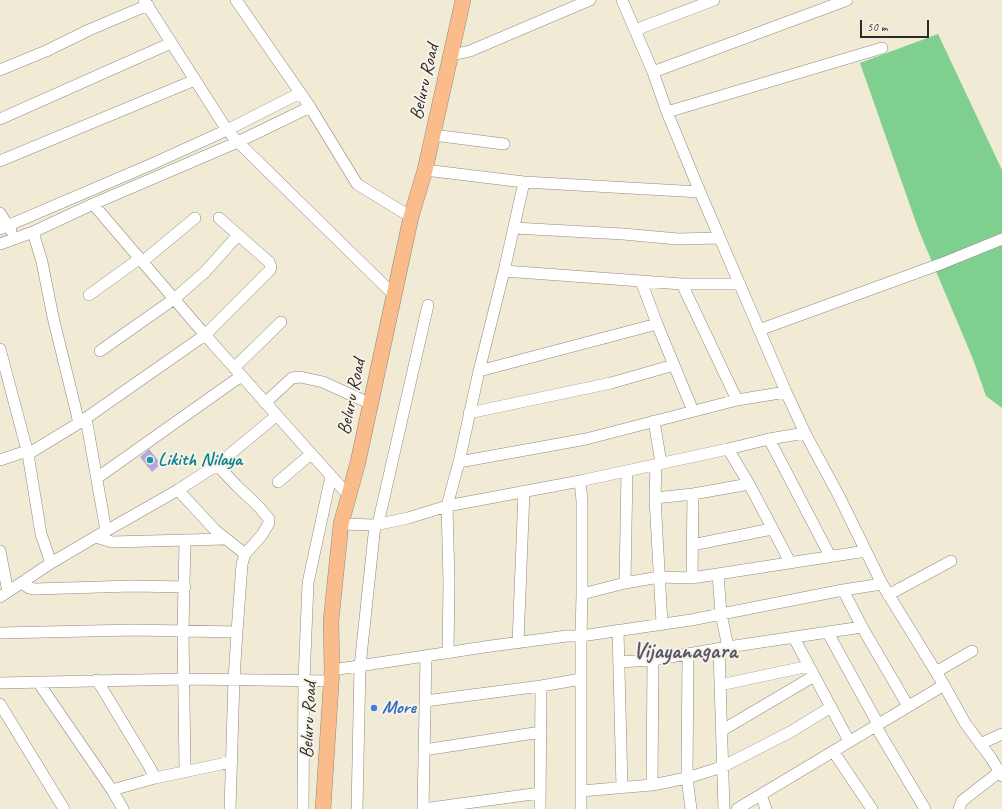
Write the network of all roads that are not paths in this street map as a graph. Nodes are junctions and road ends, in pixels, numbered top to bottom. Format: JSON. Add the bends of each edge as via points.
{"nodes":[{"id":1,"x":236,"y":0,"type":"edge"},
{"id":2,"x":463,"y":0,"type":"edge"},
{"id":3,"x":590,"y":0,"type":"edge"},
{"id":4,"x":622,"y":0,"type":"edge"},
{"id":5,"x":714,"y":0,"type":"edge"},
{"id":6,"x":847,"y":0,"type":"edge"},
{"id":7,"x":146,"y":2,"type":"edge"},
{"id":8,"x":635,"y":30,"type":"junction"},
{"id":9,"x":171,"y":42,"type":"junction"},
{"id":10,"x":882,"y":48,"type":"dead end"},
{"id":11,"x":452,"y":55,"type":"junction"},
{"id":12,"x":0,"y":70,"type":"edge"},
{"id":13,"x":653,"y":72,"type":"junction"},
{"id":14,"x":195,"y":80,"type":"junction"},
{"id":15,"x":300,"y":93,"type":"junction"},
{"id":16,"x":310,"y":106,"type":"junction"},
{"id":17,"x":667,"y":112,"type":"junction"},
{"id":18,"x":0,"y":119,"type":"edge"},
{"id":19,"x":227,"y":130,"type":"junction"},
{"id":20,"x":433,"y":135,"type":"junction"},
{"id":21,"x":238,"y":142,"type":"junction"},
{"id":22,"x":504,"y":144,"type":"dead end"},
{"id":23,"x":0,"y":160,"type":"edge"},
{"id":24,"x":425,"y":170,"type":"junction"},
{"id":25,"x":524,"y":182,"type":"junction"},
{"id":26,"x":700,"y":192,"type":"junction"},
{"id":27,"x":93,"y":204,"type":"junction"},
{"id":28,"x":0,"y":213,"type":"edge"},
{"id":29,"x":411,"y":217,"type":"junction"},
{"id":30,"x":195,"y":218,"type":"dead end"},
{"id":31,"x":219,"y":218,"type":"dead end"},
{"id":32,"x":4,"y":227,"type":"edge"},
{"id":33,"x":514,"y":228,"type":"junction"},
{"id":34,"x":33,"y":232,"type":"junction"},
{"id":35,"x":238,"y":235,"type":"junction"},
{"id":36,"x":17,"y":238,"type":"junction"},
{"id":37,"x":719,"y":238,"type":"junction"},
{"id":38,"x":1002,"y":239,"type":"edge"},
{"id":39,"x":0,"y":244,"type":"edge"},
{"id":40,"x":141,"y":260,"type":"junction"},
{"id":41,"x":504,"y":271,"type":"junction"},
{"id":42,"x":641,"y":281,"type":"junction"},
{"id":43,"x":682,"y":284,"type":"junction"},
{"id":44,"x":740,"y":284,"type":"junction"},
{"id":45,"x":89,"y":295,"type":"dead end"},
{"id":46,"x":394,"y":296,"type":"junction"},
{"id":47,"x":174,"y":299,"type":"junction"},
{"id":48,"x":428,"y":305,"type":"dead end"},
{"id":49,"x":281,"y":322,"type":"dead end"},
{"id":50,"x":657,"y":324,"type":"junction"},
{"id":51,"x":759,"y":330,"type":"junction"},
{"id":52,"x":205,"y":335,"type":"junction"},
{"id":53,"x":0,"y":349,"type":"edge"},
{"id":54,"x":100,"y":351,"type":"dead end"},
{"id":55,"x":674,"y":365,"type":"junction"},
{"id":56,"x":479,"y":371,"type":"junction"},
{"id":57,"x":238,"y":372,"type":"junction"},
{"id":58,"x":786,"y":392,"type":"junction"},
{"id":59,"x":737,"y":400,"type":"junction"},
{"id":60,"x":265,"y":403,"type":"junction"},
{"id":61,"x":371,"y":404,"type":"junction"},
{"id":62,"x":693,"y":411,"type":"junction"},
{"id":63,"x":469,"y":413,"type":"junction"},
{"id":64,"x":276,"y":416,"type":"junction"},
{"id":65,"x":83,"y":420,"type":"junction"},
{"id":66,"x":654,"y":421,"type":"junction"},
{"id":67,"x":805,"y":433,"type":"junction"},
{"id":68,"x":769,"y":438,"type":"junction"},
{"id":69,"x":728,"y":449,"type":"junction"},
{"id":70,"x":27,"y":453,"type":"junction"},
{"id":71,"x":311,"y":454,"type":"junction"},
{"id":72,"x":0,"y":460,"type":"edge"},
{"id":73,"x":459,"y":462,"type":"junction"},
{"id":74,"x":659,"y":464,"type":"junction"},
{"id":75,"x":217,"y":465,"type":"junction"},
{"id":76,"x":627,"y":471,"type":"junction"},
{"id":77,"x":331,"y":476,"type":"junction"},
{"id":78,"x":97,"y":478,"type":"junction"},
{"id":79,"x":580,"y":481,"type":"junction"},
{"id":80,"x":278,"y":482,"type":"dead end"},
{"id":81,"x":749,"y":484,"type":"junction"},
{"id":82,"x":178,"y":490,"type":"junction"},
{"id":83,"x":524,"y":491,"type":"junction"},
{"id":84,"x":693,"y":494,"type":"junction"},
{"id":85,"x":349,"y":496,"type":"junction"},
{"id":86,"x":655,"y":498,"type":"junction"},
{"id":87,"x":447,"y":506,"type":"junction"},
{"id":88,"x":341,"y":524,"type":"junction"},
{"id":89,"x":376,"y":524,"type":"junction"},
{"id":90,"x":772,"y":529,"type":"junction"},
{"id":91,"x":106,"y":531,"type":"junction"},
{"id":92,"x":96,"y":537,"type":"junction"},
{"id":93,"x":224,"y":539,"type":"junction"},
{"id":94,"x":185,"y":540,"type":"junction"},
{"id":95,"x":692,"y":546,"type":"junction"},
{"id":96,"x":0,"y":551,"type":"edge"},
{"id":97,"x":866,"y":551,"type":"junction"},
{"id":98,"x":246,"y":554,"type":"junction"},
{"id":99,"x":830,"y":556,"type":"junction"},
{"id":100,"x":951,"y":561,"type":"dead end"},
{"id":101,"x":790,"y":562,"type":"junction"},
{"id":102,"x":51,"y":563,"type":"junction"},
{"id":103,"x":718,"y":574,"type":"junction"},
{"id":104,"x":659,"y":577,"type":"junction"},
{"id":105,"x":692,"y":578,"type":"junction"},
{"id":106,"x":22,"y":583,"type":"junction"},
{"id":107,"x":625,"y":583,"type":"junction"},
{"id":108,"x":882,"y":584,"type":"junction"},
{"id":109,"x":185,"y":587,"type":"junction"},
{"id":110,"x":843,"y":590,"type":"junction"},
{"id":111,"x":4,"y":594,"type":"edge"},
{"id":112,"x":582,"y":594,"type":"junction"},
{"id":113,"x":888,"y":595,"type":"junction"},
{"id":114,"x":721,"y":614,"type":"junction"},
{"id":115,"x":662,"y":624,"type":"junction"},
{"id":116,"x":862,"y":627,"type":"junction"},
{"id":117,"x":618,"y":630,"type":"junction"},
{"id":118,"x":183,"y":631,"type":"junction"},
{"id":119,"x":237,"y":632,"type":"junction"},
{"id":120,"x":0,"y":633,"type":"edge"},
{"id":121,"x":828,"y":633,"type":"junction"},
{"id":122,"x":581,"y":636,"type":"junction"},
{"id":123,"x":794,"y":638,"type":"junction"},
{"id":124,"x":518,"y":642,"type":"junction"},
{"id":125,"x":723,"y":648,"type":"junction"},
{"id":126,"x":972,"y":651,"type":"dead end"},
{"id":127,"x":448,"y":653,"type":"junction"},
{"id":128,"x":688,"y":654,"type":"junction"},
{"id":129,"x":426,"y":656,"type":"junction"},
{"id":130,"x":653,"y":660,"type":"junction"},
{"id":131,"x":619,"y":662,"type":"junction"},
{"id":132,"x":360,"y":666,"type":"junction"},
{"id":133,"x":812,"y":671,"type":"junction"},
{"id":134,"x":936,"y":672,"type":"junction"},
{"id":135,"x":332,"y":676,"type":"junction"},
{"id":136,"x":185,"y":679,"type":"junction"},
{"id":137,"x":234,"y":679,"type":"junction"},
{"id":138,"x":581,"y":679,"type":"junction"},
{"id":139,"x":97,"y":680,"type":"junction"},
{"id":140,"x":304,"y":681,"type":"junction"},
{"id":141,"x":38,"y":682,"type":"junction"},
{"id":142,"x":0,"y":683,"type":"edge"},
{"id":143,"x":720,"y":685,"type":"junction"},
{"id":144,"x":944,"y":685,"type":"junction"},
{"id":145,"x":541,"y":686,"type":"junction"},
{"id":146,"x":425,"y":701,"type":"junction"},
{"id":147,"x":0,"y":704,"type":"edge"},
{"id":148,"x":908,"y":706,"type":"junction"},
{"id":149,"x":831,"y":707,"type":"junction"},
{"id":150,"x":876,"y":724,"type":"junction"},
{"id":151,"x":721,"y":731,"type":"junction"},
{"id":152,"x":541,"y":732,"type":"junction"},
{"id":153,"x":1002,"y":734,"type":"edge"},
{"id":154,"x":849,"y":741,"type":"junction"},
{"id":155,"x":980,"y":744,"type":"junction"},
{"id":156,"x":424,"y":750,"type":"junction"},
{"id":157,"x":833,"y":751,"type":"junction"},
{"id":158,"x":231,"y":762,"type":"junction"},
{"id":159,"x":722,"y":767,"type":"junction"},
{"id":160,"x":185,"y":771,"type":"junction"},
{"id":161,"x":1001,"y":774,"type":"edge"},
{"id":162,"x":156,"y":778,"type":"junction"},
{"id":163,"x":687,"y":778,"type":"junction"},
{"id":164,"x":652,"y":785,"type":"junction"},
{"id":165,"x":622,"y":788,"type":"junction"},
{"id":166,"x":112,"y":790,"type":"junction"},
{"id":167,"x":581,"y":791,"type":"junction"},
{"id":168,"x":540,"y":793,"type":"junction"},
{"id":169,"x":761,"y":795,"type":"junction"},
{"id":170,"x":64,"y":809,"type":"edge"},
{"id":171,"x":123,"y":809,"type":"edge"},
{"id":172,"x":228,"y":809,"type":"edge"},
{"id":173,"x":303,"y":809,"type":"edge"},
{"id":174,"x":324,"y":809,"type":"edge"},
{"id":175,"x":358,"y":809,"type":"edge"},
{"id":176,"x":423,"y":809,"type":"edge"},
{"id":177,"x":540,"y":809,"type":"edge"},
{"id":178,"x":581,"y":809,"type":"edge"},
{"id":179,"x":691,"y":809,"type":"edge"},
{"id":180,"x":724,"y":809,"type":"edge"},
{"id":181,"x":737,"y":809,"type":"edge"},
{"id":182,"x":766,"y":809,"type":"edge"},
{"id":183,"x":872,"y":809,"type":"edge"},
{"id":184,"x":925,"y":809,"type":"edge"},
{"id":185,"x":959,"y":809,"type":"edge"}],
"edges":[{"from":1,"to":15,"type":"street"},
{"from":2,"to":11,"type":"highway","name":"Beluru Road"},
{"from":3,"to":11,"type":"street","via":[[470,51]]},
{"from":4,"to":8,"type":"street"},
{"from":5,"to":8,"type":"street"},
{"from":6,"to":13,"type":"street"},
{"from":7,"to":9,"type":"street"},
{"from":7,"to":12,"type":"street","via":[[46,51]]},
{"from":8,"to":13,"type":"street"},
{"from":9,"to":14,"type":"street"},
{"from":9,"to":18,"type":"street"},
{"from":10,"to":17,"type":"street"},
{"from":11,"to":20,"type":"highway","name":"Beluru Road"},
{"from":13,"to":17,"type":"street"},
{"from":14,"to":19,"type":"street"},
{"from":14,"to":23,"type":"street"},
{"from":15,"to":16,"type":"street"},
{"from":15,"to":19,"type":"street"},
{"from":16,"to":21,"type":"street"},
{"from":16,"to":29,"type":"street","via":[[356,184]]},
{"from":17,"to":26,"type":"street"},
{"from":19,"to":21,"type":"street"},
{"from":19,"to":32,"type":"street"},
{"from":20,"to":22,"type":"street"},
{"from":20,"to":24,"type":"highway","name":"Beluru Road"},
{"from":21,"to":27,"type":"street"},
{"from":21,"to":46,"type":"street"},
{"from":24,"to":25,"type":"street"},
{"from":24,"to":29,"type":"highway","name":"Beluru Road"},
{"from":25,"to":26,"type":"street"},
{"from":25,"to":33,"type":"street"},
{"from":26,"to":37,"type":"street"},
{"from":27,"to":34,"type":"street"},
{"from":27,"to":40,"type":"street"},
{"from":28,"to":32,"type":"street"},
{"from":29,"to":46,"type":"highway","name":"Beluru Road"},
{"from":30,"to":40,"type":"street"},
{"from":31,"to":35,"type":"street"},
{"from":32,"to":36,"type":"street"},
{"from":33,"to":37,"type":"street","via":[[678,239]]},
{"from":33,"to":41,"type":"street"},
{"from":34,"to":36,"type":"street"},
{"from":34,"to":65,"type":"street","via":[[53,317]]},
{"from":35,"to":47,"type":"street","via":[[205,272]]},
{"from":35,"to":52,"type":"street","via":[[269,262],[271,267]]},
{"from":36,"to":39,"type":"street"},
{"from":37,"to":44,"type":"street"},
{"from":38,"to":51,"type":"street"},
{"from":40,"to":45,"type":"street"},
{"from":40,"to":47,"type":"street"},
{"from":41,"to":42,"type":"street"},
{"from":41,"to":56,"type":"street"},
{"from":42,"to":43,"type":"street"},
{"from":42,"to":50,"type":"street"},
{"from":43,"to":44,"type":"street"},
{"from":43,"to":59,"type":"street"},
{"from":44,"to":51,"type":"street"},
{"from":46,"to":61,"type":"highway","name":"Beluru Road"},
{"from":47,"to":52,"type":"street"},
{"from":47,"to":54,"type":"street"},
{"from":48,"to":89,"type":"street"},
{"from":49,"to":57,"type":"street"},
{"from":50,"to":55,"type":"street"},
{"from":50,"to":56,"type":"street"},
{"from":51,"to":58,"type":"street"},
{"from":52,"to":57,"type":"street"},
{"from":52,"to":65,"type":"street"},
{"from":53,"to":70,"type":"street"},
{"from":55,"to":62,"type":"street"},
{"from":55,"to":63,"type":"street","via":[[611,383]]},
{"from":56,"to":63,"type":"street"},
{"from":57,"to":60,"type":"street"},
{"from":57,"to":78,"type":"street"},
{"from":58,"to":59,"type":"street"},
{"from":58,"to":67,"type":"street"},
{"from":59,"to":62,"type":"street"},
{"from":60,"to":61,"type":"street","via":[[292,378],[300,376],[322,382]]},
{"from":60,"to":64,"type":"street"},
{"from":61,"to":85,"type":"highway","name":"Beluru Road"},
{"from":62,"to":66,"type":"street"},
{"from":63,"to":73,"type":"street"},
{"from":64,"to":71,"type":"street"},
{"from":64,"to":75,"type":"street"},
{"from":65,"to":70,"type":"street"},
{"from":65,"to":78,"type":"street"},
{"from":66,"to":73,"type":"street","via":[[586,439]]},
{"from":66,"to":74,"type":"street"},
{"from":67,"to":68,"type":"street"},
{"from":67,"to":97,"type":"street","via":[[840,496]]},
{"from":68,"to":69,"type":"street"},
{"from":68,"to":99,"type":"street"},
{"from":69,"to":74,"type":"street"},
{"from":69,"to":81,"type":"street"},
{"from":70,"to":72,"type":"street"},
{"from":70,"to":102,"type":"street","via":[[41,534]]},
{"from":71,"to":77,"type":"street"},
{"from":71,"to":80,"type":"street"},
{"from":73,"to":87,"type":"street"},
{"from":74,"to":76,"type":"street"},
{"from":74,"to":86,"type":"street"},
{"from":75,"to":82,"type":"street"},
{"from":75,"to":98,"type":"street","via":[[269,519],[262,535]]},
{"from":76,"to":79,"type":"street"},
{"from":76,"to":107,"type":"street"},
{"from":77,"to":85,"type":"street"},
{"from":77,"to":140,"type":"street","via":[[308,583]]},
{"from":78,"to":91,"type":"street"},
{"from":79,"to":83,"type":"street"},
{"from":79,"to":112,"type":"street"},
{"from":81,"to":84,"type":"street"},
{"from":81,"to":90,"type":"street"},
{"from":82,"to":91,"type":"street"},
{"from":82,"to":93,"type":"street"},
{"from":83,"to":87,"type":"street"},
{"from":83,"to":124,"type":"street"},
{"from":84,"to":86,"type":"street"},
{"from":84,"to":95,"type":"street"},
{"from":85,"to":88,"type":"highway","name":"Beluru Road"},
{"from":86,"to":104,"type":"street"},
{"from":87,"to":89,"type":"street","via":[[408,518]]},
{"from":87,"to":127,"type":"street"},
{"from":88,"to":89,"type":"street"},
{"from":88,"to":135,"type":"highway","name":"Beluru Road","via":[[331,621]]},
{"from":89,"to":132,"type":"street"},
{"from":90,"to":95,"type":"street"},
{"from":90,"to":101,"type":"street"},
{"from":91,"to":92,"type":"street"},
{"from":92,"to":94,"type":"street","via":[[112,542]]},
{"from":92,"to":102,"type":"street"},
{"from":93,"to":94,"type":"street"},
{"from":93,"to":98,"type":"street"},
{"from":94,"to":109,"type":"street"},
{"from":95,"to":105,"type":"street"},
{"from":96,"to":111,"type":"street"},
{"from":97,"to":99,"type":"street"},
{"from":97,"to":108,"type":"street"},
{"from":98,"to":119,"type":"street","via":[[242,564]]},
{"from":99,"to":101,"type":"street"},
{"from":100,"to":113,"type":"street"},
{"from":101,"to":103,"type":"street"},
{"from":102,"to":106,"type":"street"},
{"from":103,"to":105,"type":"street"},
{"from":103,"to":114,"type":"street"},
{"from":104,"to":105,"type":"street"},
{"from":104,"to":107,"type":"street"},
{"from":104,"to":115,"type":"street"},
{"from":106,"to":109,"type":"street","via":[[35,589]]},
{"from":106,"to":111,"type":"street"},
{"from":107,"to":112,"type":"street"},
{"from":108,"to":110,"type":"street"},
{"from":108,"to":113,"type":"street"},
{"from":109,"to":118,"type":"street"},
{"from":110,"to":114,"type":"street"},
{"from":110,"to":116,"type":"street"},
{"from":112,"to":122,"type":"street"},
{"from":113,"to":134,"type":"street"},
{"from":114,"to":115,"type":"street"},
{"from":114,"to":125,"type":"street"},
{"from":115,"to":117,"type":"street"},
{"from":116,"to":121,"type":"street"},
{"from":116,"to":148,"type":"street"},
{"from":117,"to":122,"type":"street"},
{"from":117,"to":131,"type":"street"},
{"from":118,"to":119,"type":"street"},
{"from":118,"to":120,"type":"street"},
{"from":118,"to":136,"type":"street"},
{"from":119,"to":137,"type":"street"},
{"from":121,"to":123,"type":"street"},
{"from":121,"to":150,"type":"street"},
{"from":122,"to":124,"type":"street"},
{"from":122,"to":138,"type":"street"},
{"from":123,"to":125,"type":"street"},
{"from":123,"to":133,"type":"street"},
{"from":124,"to":127,"type":"street"},
{"from":125,"to":128,"type":"street"},
{"from":125,"to":143,"type":"street"},
{"from":126,"to":134,"type":"street"},
{"from":127,"to":129,"type":"street"},
{"from":128,"to":130,"type":"street"},
{"from":128,"to":163,"type":"street"},
{"from":129,"to":132,"type":"street"},
{"from":129,"to":146,"type":"street"},
{"from":130,"to":131,"type":"street"},
{"from":130,"to":164,"type":"street"},
{"from":131,"to":165,"type":"street"},
{"from":132,"to":135,"type":"street"},
{"from":132,"to":175,"type":"street"},
{"from":133,"to":143,"type":"street"},
{"from":133,"to":149,"type":"street"},
{"from":133,"to":151,"type":"street"},
{"from":134,"to":144,"type":"street"},
{"from":135,"to":140,"type":"street"},
{"from":135,"to":174,"type":"highway","name":"Beluru Road"},
{"from":136,"to":137,"type":"street"},
{"from":136,"to":139,"type":"street"},
{"from":136,"to":160,"type":"street"},
{"from":137,"to":140,"type":"street"},
{"from":137,"to":158,"type":"street"},
{"from":138,"to":145,"type":"street"},
{"from":138,"to":167,"type":"street"},
{"from":139,"to":141,"type":"street"},
{"from":139,"to":162,"type":"street"},
{"from":140,"to":173,"type":"street"},
{"from":141,"to":142,"type":"street"},
{"from":141,"to":166,"type":"street"},
{"from":143,"to":151,"type":"street"},
{"from":144,"to":148,"type":"street"},
{"from":144,"to":155,"type":"street"},
{"from":145,"to":146,"type":"street"},
{"from":145,"to":152,"type":"street"},
{"from":146,"to":156,"type":"street"},
{"from":147,"to":170,"type":"street"},
{"from":148,"to":150,"type":"street"},
{"from":149,"to":154,"type":"street"},
{"from":149,"to":159,"type":"street","via":[[792,731]]},
{"from":150,"to":154,"type":"street"},
{"from":150,"to":184,"type":"street"},
{"from":151,"to":159,"type":"street"},
{"from":152,"to":156,"type":"street"},
{"from":152,"to":168,"type":"street"},
{"from":153,"to":155,"type":"street"},
{"from":154,"to":157,"type":"street"},
{"from":155,"to":161,"type":"street"},
{"from":156,"to":176,"type":"street"},
{"from":157,"to":169,"type":"street"},
{"from":157,"to":183,"type":"street"},
{"from":158,"to":160,"type":"street"},
{"from":158,"to":172,"type":"street"},
{"from":159,"to":163,"type":"street"},
{"from":159,"to":180,"type":"street"},
{"from":160,"to":162,"type":"street"},
{"from":161,"to":185,"type":"street","via":[[962,801]]},
{"from":162,"to":166,"type":"street"},
{"from":163,"to":164,"type":"street"},
{"from":163,"to":179,"type":"street"},
{"from":164,"to":165,"type":"street"},
{"from":165,"to":167,"type":"street"},
{"from":166,"to":171,"type":"street"},
{"from":167,"to":178,"type":"street"},
{"from":168,"to":176,"type":"street"},
{"from":168,"to":177,"type":"street"},
{"from":169,"to":181,"type":"street"},
{"from":169,"to":182,"type":"street"}]}
